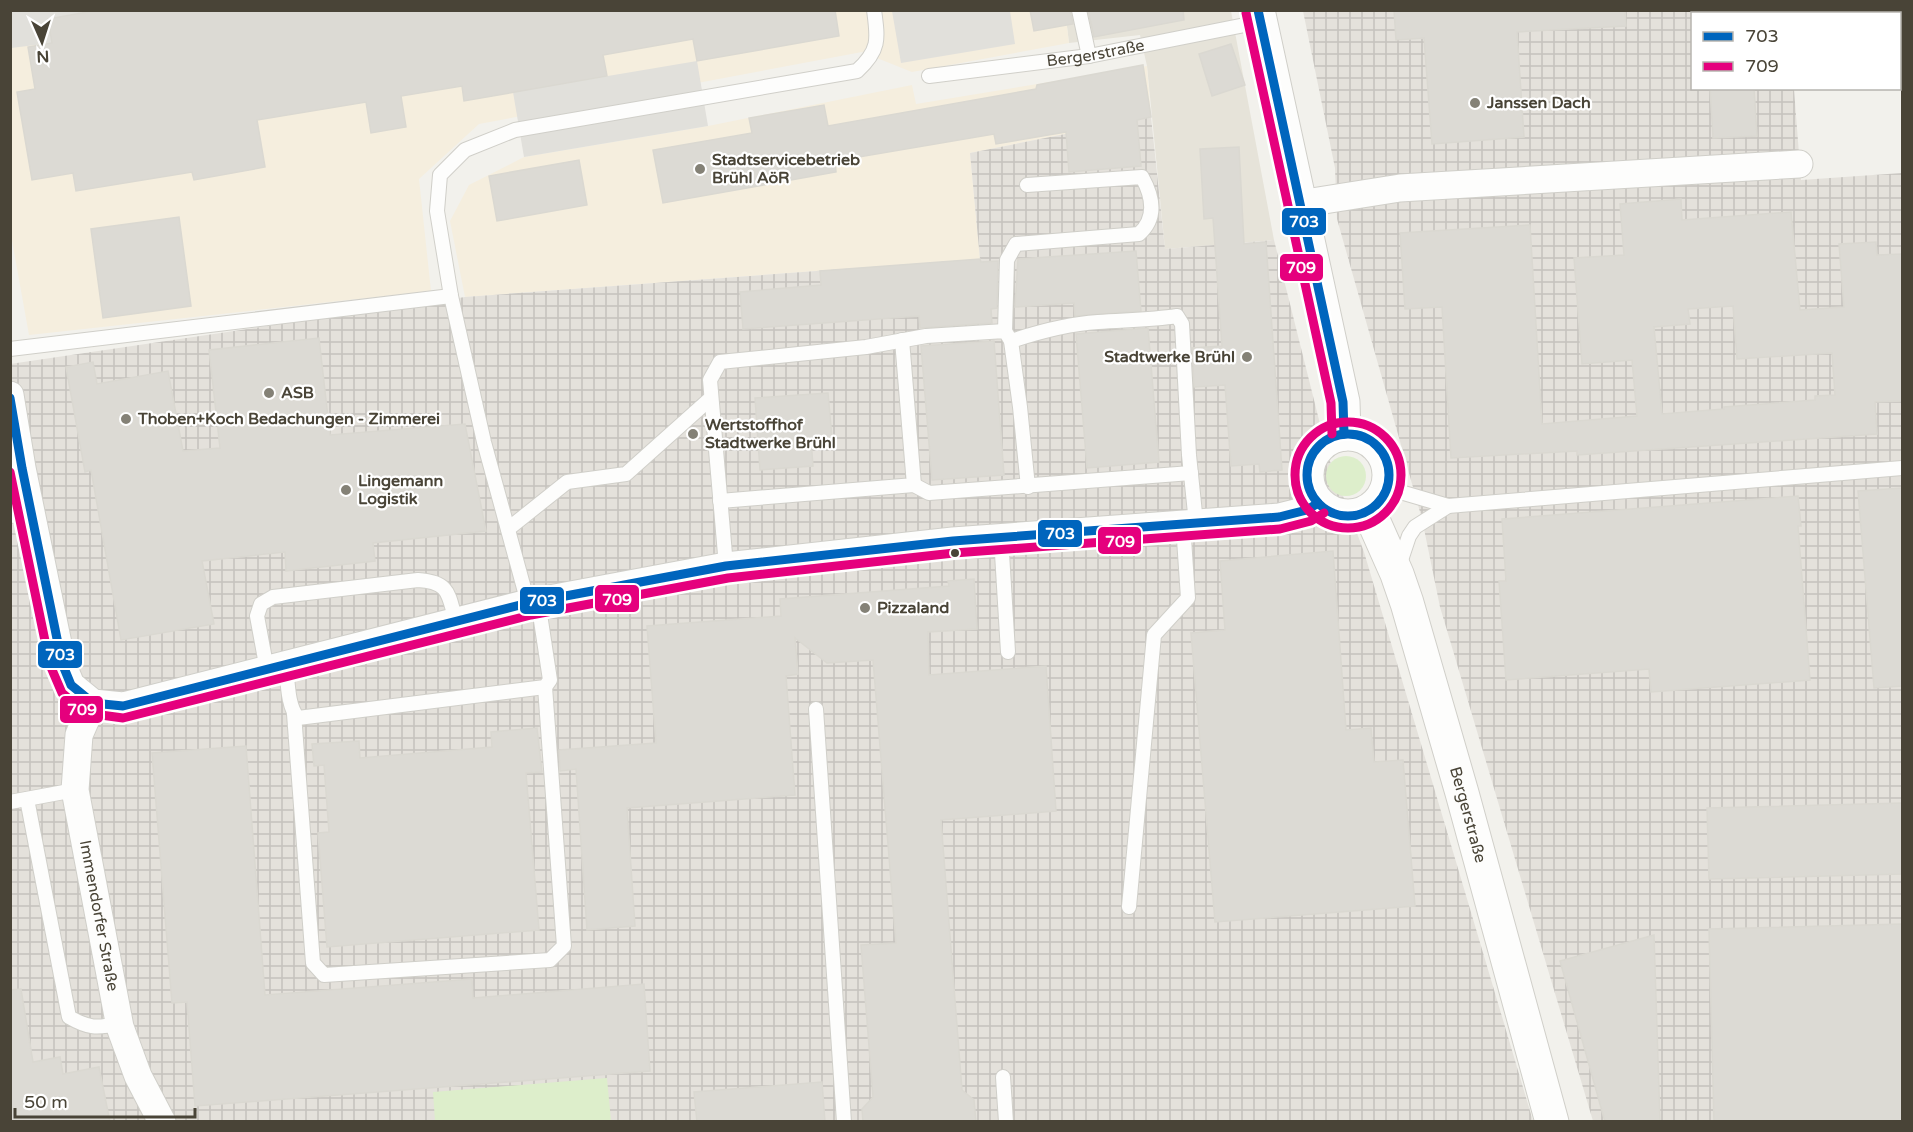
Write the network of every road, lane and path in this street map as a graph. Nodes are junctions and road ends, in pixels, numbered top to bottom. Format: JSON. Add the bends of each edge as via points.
{"nodes":[{"id":1,"x":874,"y":10,"type":"edge"},
{"id":2,"x":1079,"y":10,"type":"edge"},
{"id":3,"x":1259,"y":16,"type":"edge"},
{"id":4,"x":1089,"y":56,"type":"junction"},
{"id":5,"x":929,"y":76,"type":"dead end"},
{"id":6,"x":1799,"y":164,"type":"dead end"},
{"id":7,"x":1027,"y":185,"type":"dead end"},
{"id":8,"x":1299,"y":204,"type":"junction"},
{"id":9,"x":451,"y":296,"type":"junction"},
{"id":10,"x":1008,"y":336,"type":"junction"},
{"id":11,"x":902,"y":340,"type":"junction"},
{"id":12,"x":10,"y":349,"type":"edge"},
{"id":13,"x":10,"y":395,"type":"edge"},
{"id":14,"x":711,"y":398,"type":"junction"},
{"id":15,"x":1344,"y":434,"type":"junction"},
{"id":16,"x":1902,"y":468,"type":"edge"},
{"id":17,"x":1191,"y":473,"type":"junction"},
{"id":18,"x":1388,"y":484,"type":"junction"},
{"id":19,"x":914,"y":485,"type":"junction"},
{"id":20,"x":1028,"y":486,"type":"junction"},
{"id":21,"x":720,"y":501,"type":"junction"},
{"id":22,"x":1318,"y":503,"type":"junction"},
{"id":23,"x":1448,"y":506,"type":"junction"},
{"id":24,"x":1369,"y":511,"type":"junction"},
{"id":25,"x":21,"y":514,"type":"edge"},
{"id":26,"x":1189,"y":523,"type":"junction"},
{"id":27,"x":508,"y":529,"type":"junction"},
{"id":28,"x":1000,"y":537,"type":"junction"},
{"id":29,"x":726,"y":566,"type":"junction"},
{"id":30,"x":1397,"y":574,"type":"junction"},
{"id":31,"x":533,"y":602,"type":"junction"},
{"id":32,"x":456,"y":621,"type":"junction"},
{"id":33,"x":1008,"y":652,"type":"dead end"},
{"id":34,"x":276,"y":667,"type":"junction"},
{"id":35,"x":545,"y":687,"type":"junction"},
{"id":36,"x":93,"y":703,"type":"junction"},
{"id":37,"x":816,"y":709,"type":"dead end"},
{"id":38,"x":294,"y":714,"type":"junction"},
{"id":39,"x":75,"y":789,"type":"junction"},
{"id":40,"x":27,"y":799,"type":"junction"},
{"id":41,"x":10,"y":802,"type":"edge"},
{"id":42,"x":1129,"y":907,"type":"dead end"},
{"id":43,"x":119,"y":1023,"type":"junction"},
{"id":44,"x":1003,"y":1077,"type":"dead end"},
{"id":45,"x":162,"y":1122,"type":"edge"},
{"id":46,"x":844,"y":1122,"type":"edge"},
{"id":47,"x":1006,"y":1122,"type":"edge"},
{"id":48,"x":1552,"y":1122,"type":"edge"}],
"edges":[{"from":1,"to":9,"type":"lane","via":[[875,48],[871,58],[857,70],[515,130],[465,150],[440,175],[437,211]]},
{"from":2,"to":4,"type":"lane"},
{"from":3,"to":4,"type":"lane","name":"Bergerstraße"},
{"from":3,"to":8,"type":"street","name":"Bergerstraße"},
{"from":4,"to":5,"type":"lane","name":"Bergerstraße"},
{"from":6,"to":8,"type":"street","via":[[1400,188]]},
{"from":7,"to":10,"type":"lane","via":[[1142,177],[1151,193],[1152,214],[1139,234],[1016,244],[1006,260]]},
{"from":8,"to":15,"type":"street","name":"Bergerstraße","via":[[1343,402]]},
{"from":9,"to":12,"type":"lane"},
{"from":9,"to":27,"type":"lane"},
{"from":10,"to":11,"type":"lane","via":[[926,336]]},
{"from":10,"to":17,"type":"lane","via":[[1095,322],[1177,316],[1182,324]]},
{"from":10,"to":20,"type":"lane"},
{"from":11,"to":14,"type":"lane","via":[[720,362],[710,380]]},
{"from":11,"to":19,"type":"lane"},
{"from":13,"to":25,"type":"street"},
{"from":14,"to":21,"type":"lane"},
{"from":14,"to":27,"type":"lane","via":[[626,474],[567,482]]},
{"from":15,"to":18,"type":"street","via":[[1373,442],[1389,468]]},
{"from":15,"to":22,"type":"street","via":[[1323,443],[1310,460],[1308,483]]},
{"from":16,"to":23,"type":"lane"},
{"from":17,"to":20,"type":"lane"},
{"from":17,"to":26,"type":"lane"},
{"from":18,"to":23,"type":"lane","via":[[1397,491]]},
{"from":18,"to":24,"type":"street","via":[[1378,504]]},
{"from":19,"to":20,"type":"lane","via":[[929,493]]},
{"from":19,"to":21,"type":"lane"},
{"from":21,"to":29,"type":"lane"},
{"from":22,"to":24,"type":"street","via":[[1347,516]]},
{"from":22,"to":26,"type":"street","via":[[1279,517]]},
{"from":23,"to":30,"type":"lane","via":[[1415,527]]},
{"from":24,"to":30,"type":"street","name":"Bergerstraße"},
{"from":25,"to":36,"type":"street","via":[[62,663],[71,685]]},
{"from":26,"to":28,"type":"street"},
{"from":26,"to":42,"type":"lane","via":[[1188,598],[1154,635]]},
{"from":27,"to":31,"type":"lane"},
{"from":28,"to":29,"type":"street"},
{"from":28,"to":33,"type":"lane"},
{"from":29,"to":31,"type":"street"},
{"from":30,"to":48,"type":"street","name":"Bergerstraße"},
{"from":31,"to":32,"type":"street"},
{"from":31,"to":35,"type":"lane","via":[[550,680]]},
{"from":32,"to":34,"type":"street"},
{"from":32,"to":34,"type":"lane","via":[[449,596],[443,586],[433,581],[273,597],[261,604],[257,616]]},
{"from":34,"to":36,"type":"street","via":[[123,706]]},
{"from":34,"to":38,"type":"lane"},
{"from":35,"to":38,"type":"lane","via":[[305,718]]},
{"from":35,"to":38,"type":"lane","via":[[564,946],[550,960],[324,975],[313,963]]},
{"from":36,"to":39,"type":"street","name":"Immendorfer Straße","via":[[79,735]]},
{"from":37,"to":46,"type":"lane"},
{"from":39,"to":40,"type":"lane"},
{"from":39,"to":43,"type":"street","name":"Immendorfer Straße"},
{"from":40,"to":41,"type":"lane"},
{"from":40,"to":43,"type":"lane","via":[[69,1017],[103,1028]]},
{"from":43,"to":45,"type":"street","name":"Immendorfer Straße","via":[[138,1076]]},
{"from":44,"to":47,"type":"lane"}]}
